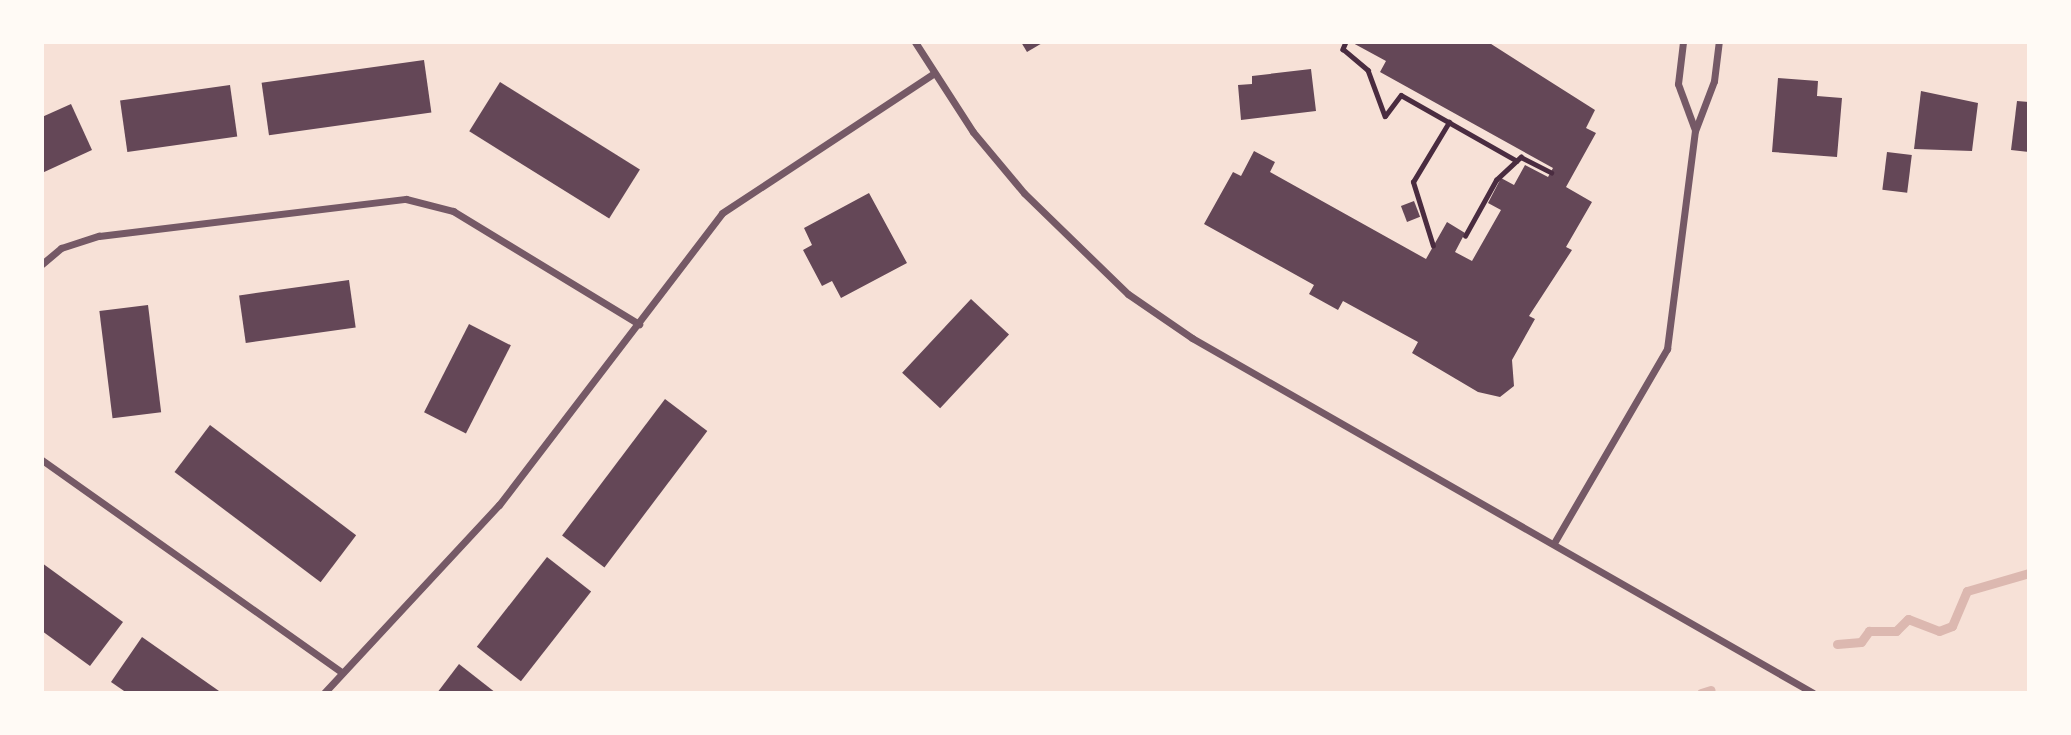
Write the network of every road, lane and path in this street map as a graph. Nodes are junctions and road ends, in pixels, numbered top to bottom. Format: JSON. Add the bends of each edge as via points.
{"nodes":[{"id":1,"x":915,"y":42,"type":"edge"},
{"id":2,"x":1346,"y":42,"type":"edge"},
{"id":3,"x":1683,"y":42,"type":"edge"},
{"id":4,"x":1719,"y":42,"type":"edge"},
{"id":5,"x":933,"y":75,"type":"junction"},
{"id":6,"x":1449,"y":122,"type":"junction"},
{"id":7,"x":1695,"y":131,"type":"junction"},
{"id":8,"x":1517,"y":161,"type":"junction"},
{"id":9,"x":1551,"y":172,"type":"dead end"},
{"id":10,"x":1465,"y":236,"type":"dead end"},
{"id":11,"x":1433,"y":246,"type":"dead end"},
{"id":12,"x":42,"y":264,"type":"edge"},
{"id":13,"x":639,"y":324,"type":"junction"},
{"id":14,"x":42,"y":460,"type":"edge"},
{"id":15,"x":1554,"y":543,"type":"junction"},
{"id":16,"x":341,"y":672,"type":"junction"},
{"id":17,"x":324,"y":693,"type":"edge"},
{"id":18,"x":1813,"y":693,"type":"edge"}],
"edges":[{"from":1,"to":5,"type":"street"},
{"from":2,"to":6,"type":"path","via":[[1343,49],[1368,70],[1385,116],[1401,95]]},
{"from":3,"to":7,"type":"street","via":[[1678,84]]},
{"from":4,"to":7,"type":"street","via":[[1714,81]]},
{"from":5,"to":13,"type":"street","via":[[740,197]]},
{"from":5,"to":15,"type":"street","via":[[1024,193],[1128,294],[1192,338]]},
{"from":6,"to":8,"type":"path"},
{"from":6,"to":11,"type":"path","via":[[1413,182]]},
{"from":7,"to":15,"type":"street","via":[[1667,349]]},
{"from":8,"to":9,"type":"path","via":[[1521,157]]},
{"from":8,"to":10,"type":"path","via":[[1496,180]]},
{"from":12,"to":13,"type":"street","via":[[61,248],[99,236],[406,199],[453,211]]},
{"from":13,"to":16,"type":"street","via":[[451,562]]},
{"from":14,"to":16,"type":"street"},
{"from":15,"to":18,"type":"street"},
{"from":16,"to":17,"type":"street"}]}
